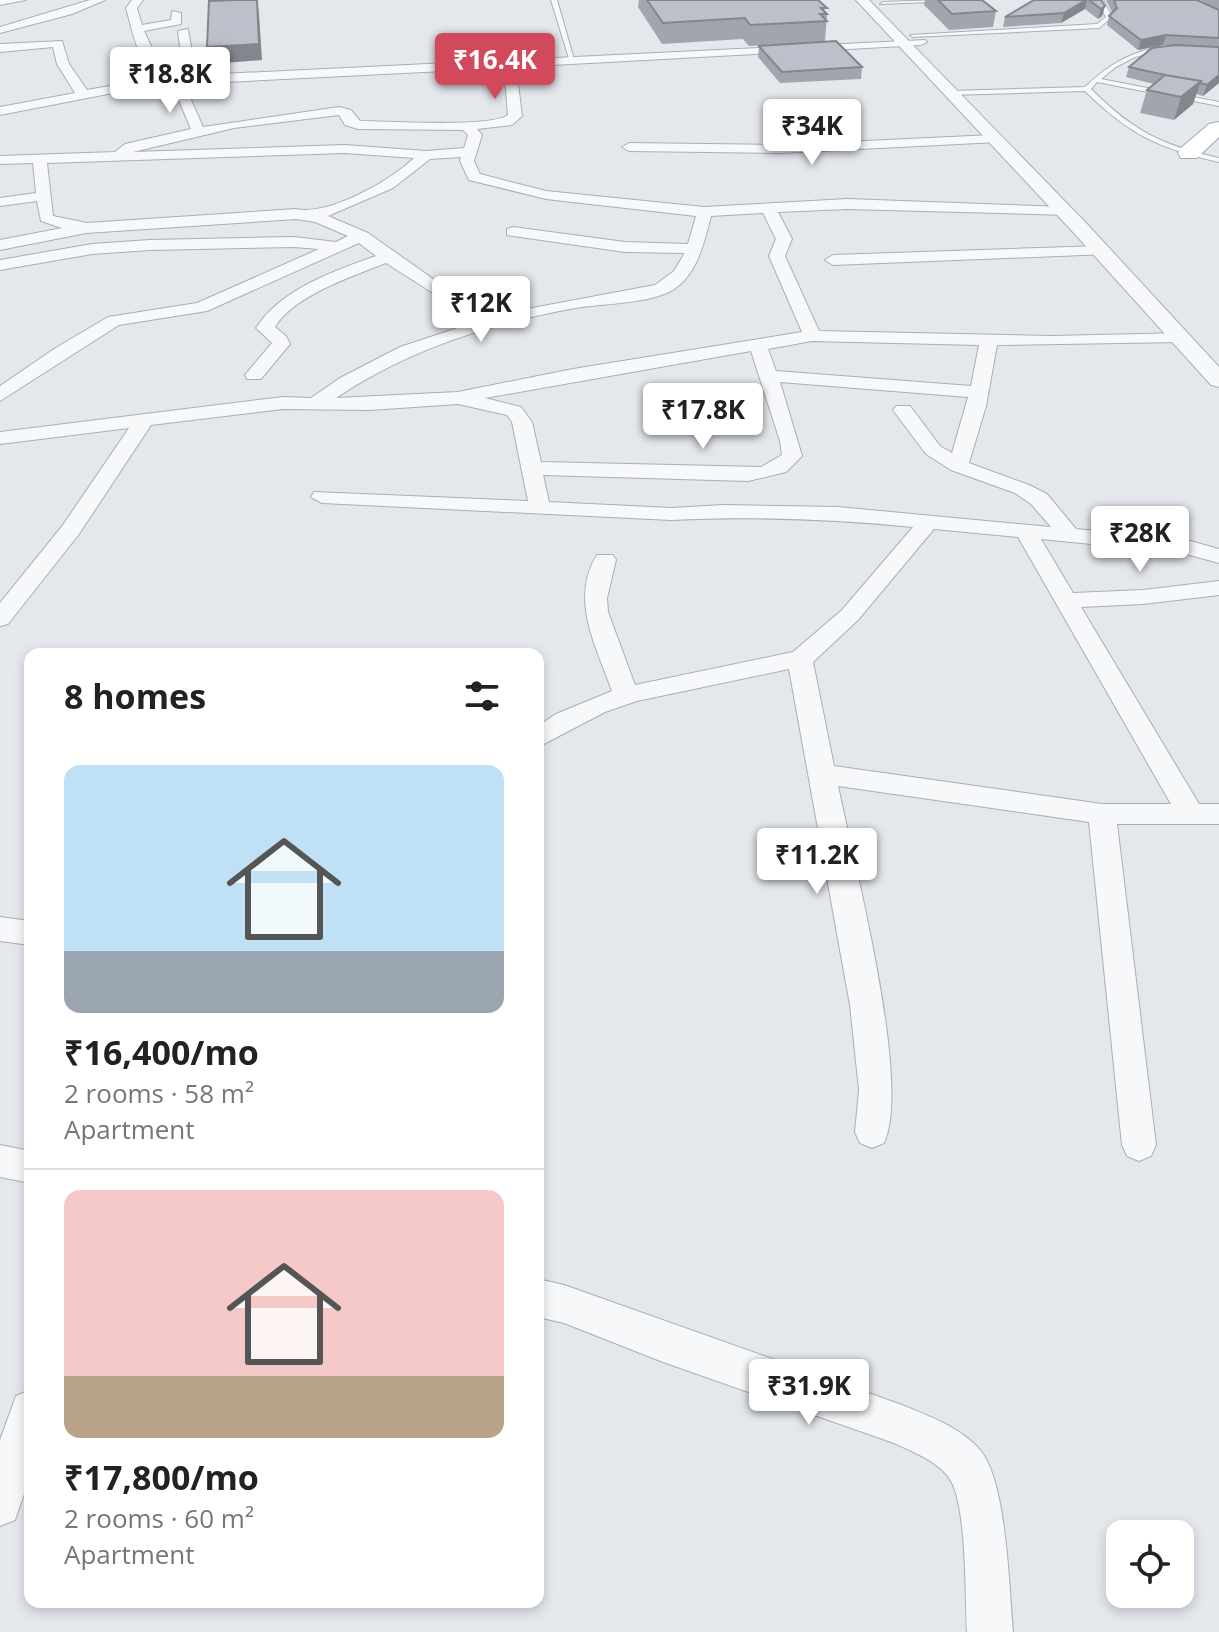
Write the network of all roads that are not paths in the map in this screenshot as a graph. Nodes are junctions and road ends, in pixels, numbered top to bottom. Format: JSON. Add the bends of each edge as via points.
{"nodes":[{"id":1,"x":100,"y":0,"type":"edge"},
{"id":2,"x":138,"y":0,"type":"edge"},
{"id":3,"x":554,"y":0,"type":"edge"},
{"id":4,"x":862,"y":0,"type":"edge"},
{"id":5,"x":977,"y":0,"type":"edge"},
{"id":6,"x":1100,"y":0,"type":"edge"},
{"id":7,"x":62,"y":1,"type":"edge"},
{"id":8,"x":881,"y":2,"type":"edge"},
{"id":9,"x":2,"y":3,"type":"edge"},
{"id":10,"x":25,"y":3,"type":"edge"},
{"id":11,"x":77,"y":9,"type":"junction"},
{"id":12,"x":176,"y":13,"type":"dead end"},
{"id":13,"x":5,"y":29,"type":"edge"},
{"id":14,"x":51,"y":29,"type":"dead end"},
{"id":15,"x":139,"y":29,"type":"junction"},
{"id":16,"x":184,"y":31,"type":"dead end"},
{"id":17,"x":913,"y":40,"type":"junction"},
{"id":18,"x":0,"y":48,"type":"edge"},
{"id":19,"x":1173,"y":49,"type":"edge"},
{"id":20,"x":573,"y":62,"type":"junction"},
{"id":21,"x":510,"y":65,"type":"junction"},
{"id":22,"x":155,"y":70,"type":"junction"},
{"id":23,"x":176,"y":79,"type":"junction"},
{"id":24,"x":1096,"y":80,"type":"junction"},
{"id":25,"x":1087,"y":89,"type":"junction"},
{"id":26,"x":958,"y":92,"type":"junction"},
{"id":27,"x":82,"y":93,"type":"junction"},
{"id":28,"x":0,"y":111,"type":"edge"},
{"id":29,"x":1218,"y":114,"type":"edge"},
{"id":30,"x":231,"y":118,"type":"junction"},
{"id":31,"x":467,"y":126,"type":"junction"},
{"id":32,"x":200,"y":132,"type":"junction"},
{"id":33,"x":993,"y":139,"type":"junction"},
{"id":34,"x":629,"y":147,"type":"dead end"},
{"id":35,"x":470,"y":152,"type":"junction"},
{"id":36,"x":1189,"y":153,"type":"junction"},
{"id":37,"x":241,"y":155,"type":"junction"},
{"id":38,"x":426,"y":155,"type":"junction"},
{"id":39,"x":119,"y":156,"type":"junction"},
{"id":40,"x":40,"y":159,"type":"junction"},
{"id":41,"x":0,"y":160,"type":"edge"},
{"id":42,"x":1219,"y":160,"type":"edge"},
{"id":43,"x":44,"y":196,"type":"junction"},
{"id":44,"x":0,"y":202,"type":"edge"},
{"id":45,"x":768,"y":208,"type":"junction"},
{"id":46,"x":704,"y":212,"type":"junction"},
{"id":47,"x":1064,"y":212,"type":"junction"},
{"id":48,"x":315,"y":216,"type":"junction"},
{"id":49,"x":86,"y":228,"type":"junction"},
{"id":50,"x":513,"y":232,"type":"dead end"},
{"id":51,"x":362,"y":236,"type":"junction"},
{"id":52,"x":0,"y":245,"type":"edge"},
{"id":53,"x":335,"y":247,"type":"junction"},
{"id":54,"x":695,"y":249,"type":"junction"},
{"id":55,"x":1101,"y":251,"type":"junction"},
{"id":56,"x":1130,"y":255,"type":"dead end"},
{"id":57,"x":388,"y":257,"type":"junction"},
{"id":58,"x":833,"y":260,"type":"dead end"},
{"id":59,"x":0,"y":265,"type":"edge"},
{"id":60,"x":78,"y":266,"type":"dead end"},
{"id":61,"x":0,"y":272,"type":"edge"},
{"id":62,"x":503,"y":318,"type":"junction"},
{"id":63,"x":812,"y":336,"type":"junction"},
{"id":64,"x":1180,"y":337,"type":"junction"},
{"id":65,"x":989,"y":339,"type":"junction"},
{"id":66,"x":757,"y":343,"type":"junction"},
{"id":67,"x":254,"y":375,"type":"dead end"},
{"id":68,"x":768,"y":376,"type":"junction"},
{"id":69,"x":1219,"y":380,"type":"edge"},
{"id":70,"x":979,"y":392,"type":"junction"},
{"id":71,"x":0,"y":395,"type":"edge"},
{"id":72,"x":458,"y":398,"type":"junction"},
{"id":73,"x":317,"y":402,"type":"junction"},
{"id":74,"x":903,"y":410,"type":"dead end"},
{"id":75,"x":144,"y":421,"type":"junction"},
{"id":76,"x":0,"y":438,"type":"edge"},
{"id":77,"x":958,"y":466,"type":"junction"},
{"id":78,"x":533,"y":468,"type":"junction"},
{"id":79,"x":322,"y":497,"type":"dead end"},
{"id":80,"x":540,"y":508,"type":"junction"},
{"id":81,"x":928,"y":522,"type":"junction"},
{"id":82,"x":1026,"y":532,"type":"junction"},
{"id":83,"x":1069,"y":535,"type":"junction"},
{"id":84,"x":1219,"y":556,"type":"edge"},
{"id":85,"x":605,"y":560,"type":"dead end"},
{"id":86,"x":1219,"y":588,"type":"edge"},
{"id":87,"x":1065,"y":600,"type":"junction"},
{"id":88,"x":0,"y":619,"type":"edge"},
{"id":89,"x":800,"y":659,"type":"junction"},
{"id":90,"x":626,"y":696,"type":"junction"},
{"id":91,"x":544,"y":729,"type":"edge"},
{"id":92,"x":821,"y":774,"type":"junction"},
{"id":93,"x":1102,"y":814,"type":"junction"},
{"id":94,"x":1191,"y":814,"type":"junction"},
{"id":95,"x":1219,"y":814,"type":"edge"},
{"id":96,"x":0,"y":929,"type":"edge"},
{"id":97,"x":24,"y":932,"type":"edge"},
{"id":98,"x":872,"y":1132,"type":"dead end"},
{"id":99,"x":1139,"y":1145,"type":"dead end"},
{"id":100,"x":0,"y":1161,"type":"edge"},
{"id":101,"x":24,"y":1166,"type":"edge"},
{"id":102,"x":544,"y":1299,"type":"edge"},
{"id":103,"x":24,"y":1429,"type":"edge"},
{"id":104,"x":0,"y":1505,"type":"edge"},
{"id":105,"x":990,"y":1632,"type":"edge"}],
"edges":[{"from":1,"to":11,"type":"street"},
{"from":2,"to":15,"type":"street","via":[[131,8]]},
{"from":3,"to":20,"type":"lane"},
{"from":4,"to":17,"type":"street"},
{"from":5,"to":8,"type":"lane"},
{"from":6,"to":17,"type":"lane","via":[[1109,17],[1099,26]]},
{"from":7,"to":11,"type":"street"},
{"from":8,"to":17,"type":"street"},
{"from":9,"to":10,"type":"street"},
{"from":11,"to":13,"type":"street"},
{"from":12,"to":15,"type":"street","via":[[177,22]]},
{"from":13,"to":14,"type":"street"},
{"from":15,"to":22,"type":"street"},
{"from":16,"to":22,"type":"street","via":[[188,65]]},
{"from":17,"to":20,"type":"street"},
{"from":17,"to":26,"type":"street"},
{"from":18,"to":27,"type":"street","via":[[58,43],[63,64]]},
{"from":19,"to":24,"type":"lane","via":[[1138,52]]},
{"from":20,"to":21,"type":"street"},
{"from":21,"to":23,"type":"street","via":[[216,84]]},
{"from":21,"to":31,"type":"street","via":[[515,116],[507,122]]},
{"from":22,"to":23,"type":"street"},
{"from":23,"to":27,"type":"street"},
{"from":23,"to":32,"type":"street"},
{"from":24,"to":25,"type":"lane"},
{"from":24,"to":29,"type":"lane"},
{"from":25,"to":26,"type":"lane"},
{"from":25,"to":36,"type":"lane","via":[[1145,139]]},
{"from":26,"to":33,"type":"street"},
{"from":26,"to":56,"type":"street"},
{"from":27,"to":28,"type":"street"},
{"from":29,"to":36,"type":"main road"},
{"from":30,"to":31,"type":"street","via":[[330,111],[346,113],[358,125]]},
{"from":30,"to":32,"type":"street"},
{"from":30,"to":37,"type":"street"},
{"from":31,"to":35,"type":"street","via":[[475,135]]},
{"from":32,"to":39,"type":"street","via":[[130,147]]},
{"from":33,"to":34,"type":"street","via":[[780,149]]},
{"from":33,"to":47,"type":"street"},
{"from":35,"to":38,"type":"street"},
{"from":35,"to":46,"type":"street","via":[[467,161],[474,177],[490,184]]},
{"from":36,"to":42,"type":"lane"},
{"from":37,"to":38,"type":"street","via":[[345,149]]},
{"from":37,"to":39,"type":"street"},
{"from":38,"to":48,"type":"street","via":[[384,187]]},
{"from":39,"to":40,"type":"street"},
{"from":40,"to":41,"type":"street"},
{"from":40,"to":43,"type":"street"},
{"from":43,"to":44,"type":"street"},
{"from":43,"to":49,"type":"street","via":[[49,221]]},
{"from":45,"to":46,"type":"street"},
{"from":45,"to":47,"type":"street","via":[[847,204]]},
{"from":45,"to":63,"type":"street","via":[[784,239],[777,256]]},
{"from":46,"to":54,"type":"street"},
{"from":47,"to":55,"type":"street"},
{"from":48,"to":49,"type":"street"},
{"from":48,"to":51,"type":"street"},
{"from":49,"to":52,"type":"street"},
{"from":50,"to":54,"type":"street","via":[[625,247]]},
{"from":51,"to":53,"type":"street"},
{"from":51,"to":57,"type":"street"},
{"from":53,"to":59,"type":"street","via":[[294,242],[150,245]]},
{"from":53,"to":71,"type":"street","via":[[201,307],[114,321]]},
{"from":54,"to":62,"type":"street","via":[[683,273],[661,289]]},
{"from":55,"to":58,"type":"street"},
{"from":55,"to":64,"type":"street"},
{"from":57,"to":62,"type":"street","via":[[431,286]]},
{"from":57,"to":67,"type":"street","via":[[313,289],[272,317],[265,328],[281,344]]},
{"from":60,"to":61,"type":"street"},
{"from":62,"to":73,"type":"street","via":[[389,357]]},
{"from":63,"to":65,"type":"street"},
{"from":63,"to":66,"type":"street"},
{"from":64,"to":65,"type":"street"},
{"from":64,"to":69,"type":"street"},
{"from":65,"to":70,"type":"street"},
{"from":66,"to":68,"type":"street"},
{"from":66,"to":72,"type":"street"},
{"from":68,"to":70,"type":"street"},
{"from":68,"to":78,"type":"street","via":[[792,456],[768,473]]},
{"from":70,"to":77,"type":"street"},
{"from":72,"to":73,"type":"street"},
{"from":72,"to":78,"type":"street","via":[[514,411],[522,422]]},
{"from":73,"to":75,"type":"street"},
{"from":74,"to":77,"type":"street","via":[[933,450]]},
{"from":75,"to":76,"type":"street"},
{"from":75,"to":88,"type":"street","via":[[71,529]]},
{"from":77,"to":83,"type":"street","via":[[1039,499]]},
{"from":78,"to":80,"type":"street"},
{"from":79,"to":80,"type":"street"},
{"from":80,"to":81,"type":"street","via":[[671,514],[787,511]]},
{"from":81,"to":82,"type":"street"},
{"from":81,"to":89,"type":"street","via":[[856,606]]},
{"from":82,"to":83,"type":"street"},
{"from":82,"to":87,"type":"street"},
{"from":83,"to":84,"type":"street","via":[[1183,546]]},
{"from":85,"to":90,"type":"street","via":[[596,612]]},
{"from":86,"to":87,"type":"street"},
{"from":87,"to":94,"type":"street"},
{"from":89,"to":90,"type":"street"},
{"from":89,"to":92,"type":"street"},
{"from":90,"to":91,"type":"street"},
{"from":92,"to":93,"type":"street"},
{"from":92,"to":98,"type":"street","via":[[866,1005],[876,1090]]},
{"from":93,"to":94,"type":"street"},
{"from":93,"to":99,"type":"street"},
{"from":94,"to":95,"type":"street"},
{"from":96,"to":97,"type":"street"},
{"from":100,"to":101,"type":"street"},
{"from":102,"to":105,"type":"street","via":[[902,1425],[941,1444],[967,1467],[980,1506]]},
{"from":103,"to":104,"type":"street"}]}
